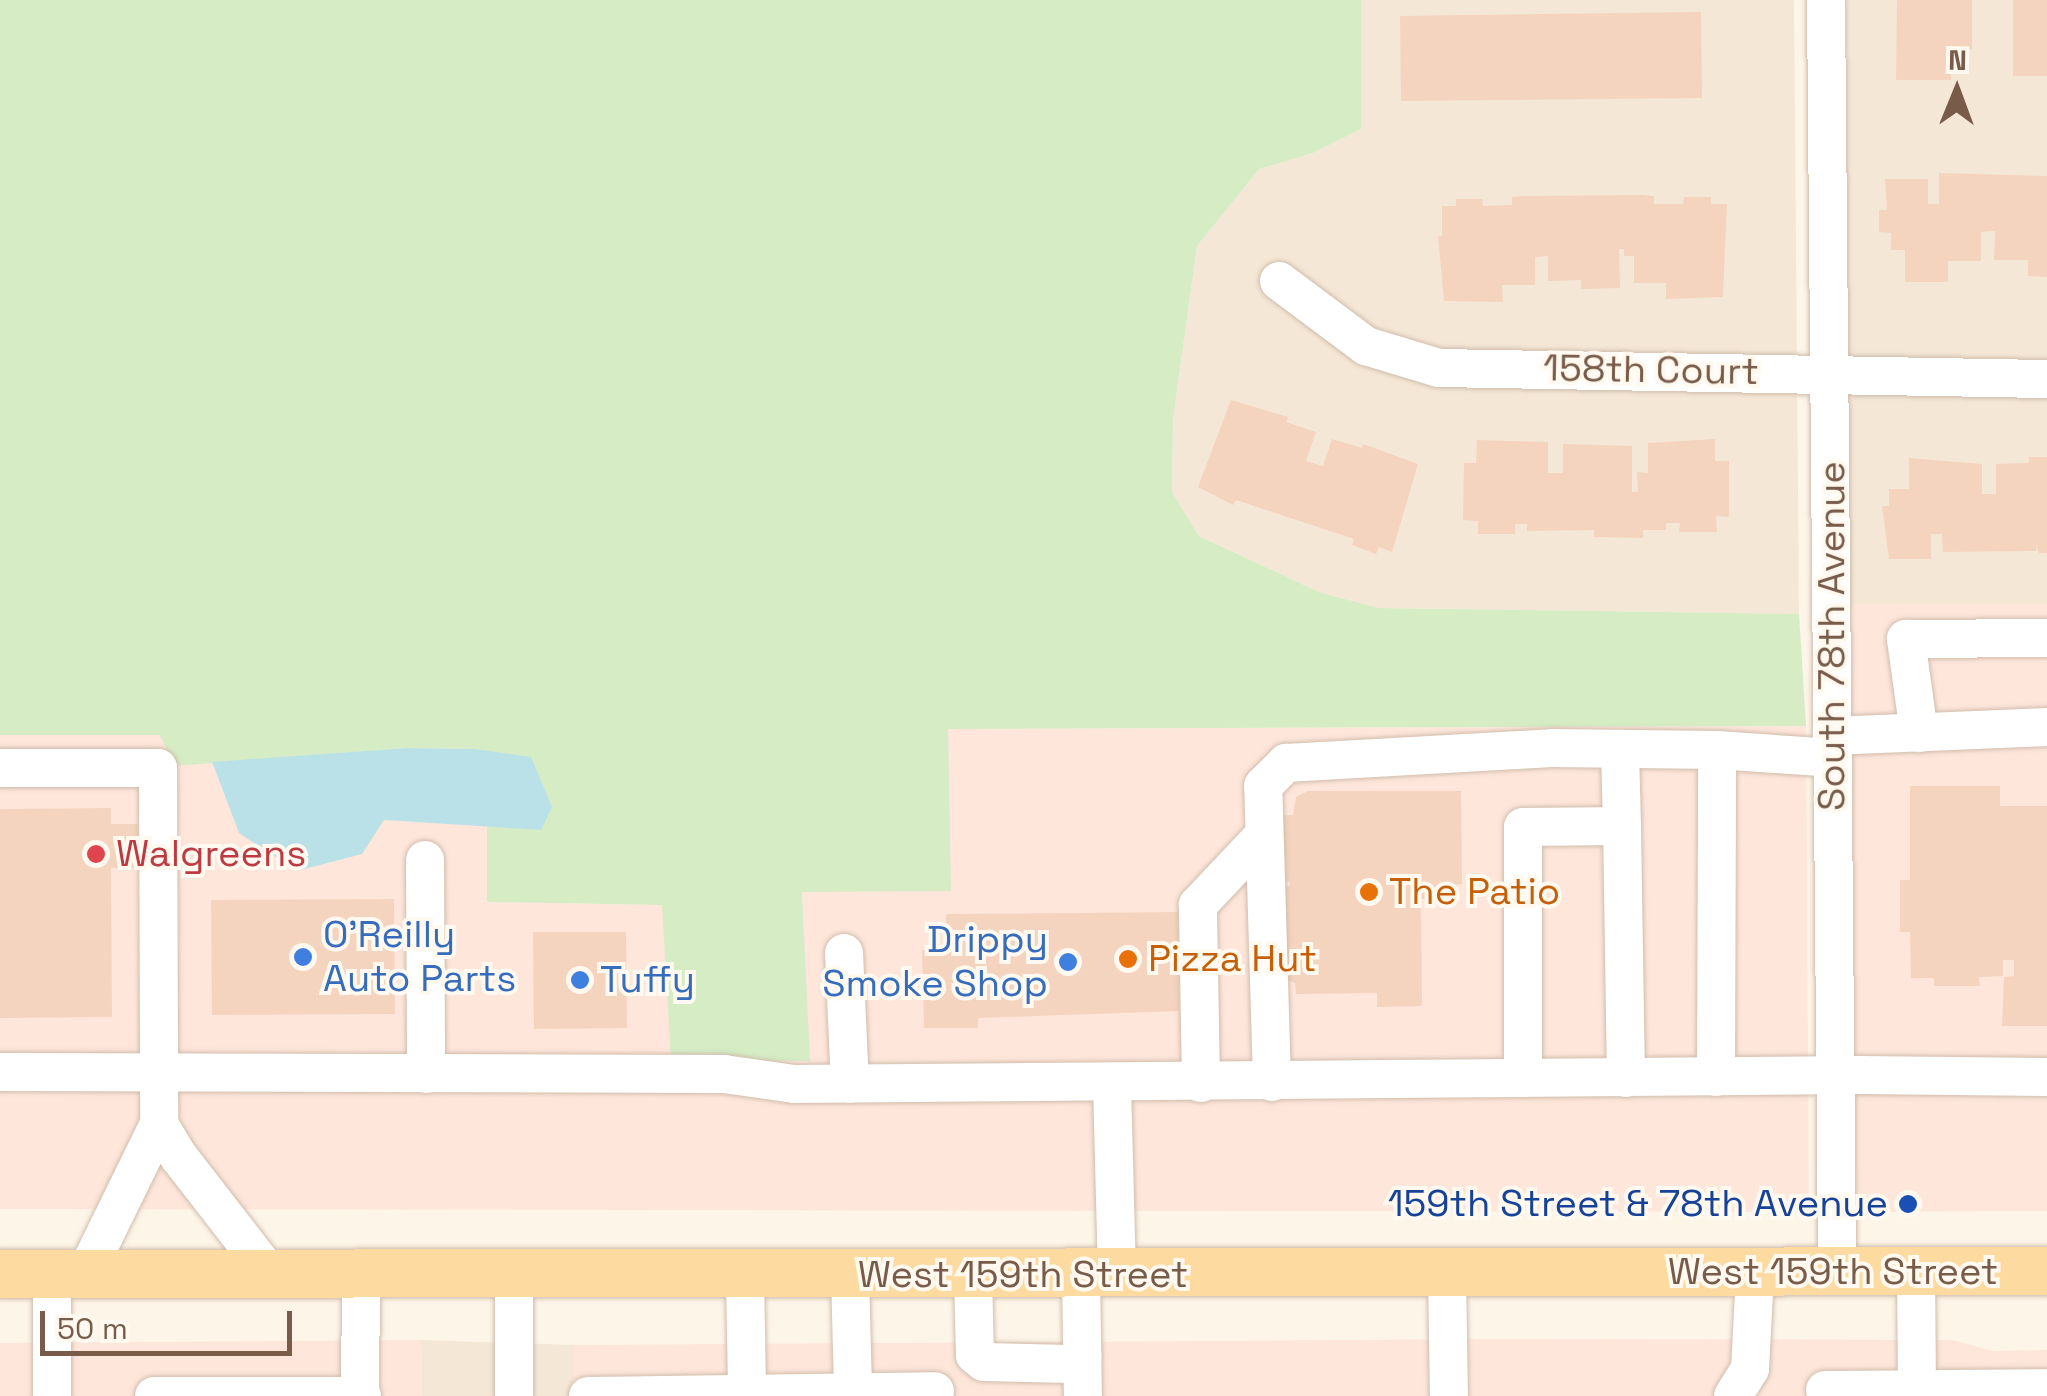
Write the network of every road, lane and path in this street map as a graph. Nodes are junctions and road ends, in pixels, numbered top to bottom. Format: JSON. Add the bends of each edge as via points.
{"nodes":[{"id":1,"x":1826,"y":0,"type":"edge"},
{"id":2,"x":1280,"y":281,"type":"dead end"},
{"id":3,"x":1829,"y":372,"type":"junction"},
{"id":4,"x":2047,"y":379,"type":"edge"},
{"id":5,"x":2047,"y":638,"type":"edge"},
{"id":6,"x":2047,"y":727,"type":"edge"},
{"id":7,"x":1919,"y":733,"type":"junction"},
{"id":8,"x":1832,"y":747,"type":"junction"},
{"id":9,"x":1620,"y":749,"type":"junction"},
{"id":10,"x":1717,"y":750,"type":"junction"},
{"id":11,"x":0,"y":768,"type":"edge"},
{"id":12,"x":1622,"y":826,"type":"junction"},
{"id":13,"x":1262,"y":837,"type":"junction"},
{"id":14,"x":425,"y":860,"type":"dead end"},
{"id":15,"x":844,"y":954,"type":"dead end"},
{"id":16,"x":0,"y":1072,"type":"edge"},
{"id":17,"x":157,"y":1073,"type":"junction"},
{"id":18,"x":426,"y":1074,"type":"junction"},
{"id":19,"x":1835,"y":1076,"type":"junction"},
{"id":20,"x":1716,"y":1077,"type":"junction"},
{"id":21,"x":2047,"y":1077,"type":"edge"},
{"id":22,"x":1523,"y":1078,"type":"junction"},
{"id":23,"x":1626,"y":1078,"type":"junction"},
{"id":24,"x":1272,"y":1082,"type":"junction"},
{"id":25,"x":1201,"y":1083,"type":"junction"},
{"id":26,"x":850,"y":1084,"type":"junction"},
{"id":27,"x":1112,"y":1084,"type":"junction"},
{"id":28,"x":159,"y":1124,"type":"junction"},
{"id":29,"x":514,"y":1271,"type":"junction"},
{"id":30,"x":2047,"y":1271,"type":"edge"},
{"id":31,"x":269,"y":1272,"type":"junction"},
{"id":32,"x":361,"y":1272,"type":"junction"},
{"id":33,"x":1756,"y":1272,"type":"junction"},
{"id":34,"x":1837,"y":1272,"type":"junction"},
{"id":35,"x":1916,"y":1272,"type":"junction"},
{"id":36,"x":69,"y":1273,"type":"junction"},
{"id":37,"x":1447,"y":1273,"type":"junction"},
{"id":38,"x":0,"y":1274,"type":"edge"},
{"id":39,"x":745,"y":1275,"type":"junction"},
{"id":40,"x":850,"y":1275,"type":"junction"},
{"id":41,"x":972,"y":1275,"type":"junction"},
{"id":42,"x":1099,"y":1275,"type":"junction"},
{"id":43,"x":1083,"y":1356,"type":"junction"},
{"id":44,"x":2047,"y":1388,"type":"edge"},
{"id":45,"x":1916,"y":1389,"type":"junction"},
{"id":46,"x":1825,"y":1390,"type":"dead end"},
{"id":47,"x":853,"y":1392,"type":"junction"},
{"id":48,"x":935,"y":1392,"type":"dead end"},
{"id":49,"x":748,"y":1393,"type":"junction"},
{"id":50,"x":792,"y":1394,"type":"edge"},
{"id":51,"x":52,"y":1396,"type":"edge"},
{"id":52,"x":154,"y":1396,"type":"edge"},
{"id":53,"x":361,"y":1396,"type":"edge"},
{"id":54,"x":514,"y":1396,"type":"edge"},
{"id":55,"x":588,"y":1396,"type":"edge"},
{"id":56,"x":1083,"y":1396,"type":"edge"},
{"id":57,"x":1449,"y":1396,"type":"edge"},
{"id":58,"x":1733,"y":1396,"type":"edge"}],
"edges":[{"from":1,"to":3,"type":"street","name":"South 78th Avenue"},
{"from":2,"to":3,"type":"street","name":"158th Court","via":[[1366,346],[1440,368]]},
{"from":3,"to":4,"type":"street","name":"158th Court"},
{"from":3,"to":8,"type":"street","name":"South 78th Avenue"},
{"from":5,"to":7,"type":"street","via":[[1906,640]]},
{"from":6,"to":7,"type":"street"},
{"from":7,"to":8,"type":"street"},
{"from":8,"to":10,"type":"street"},
{"from":8,"to":19,"type":"street","name":"South 78th Avenue"},
{"from":9,"to":10,"type":"street"},
{"from":9,"to":12,"type":"street"},
{"from":9,"to":13,"type":"street","via":[[1286,763],[1263,786]]},
{"from":10,"to":20,"type":"street"},
{"from":11,"to":17,"type":"street","via":[[158,768]]},
{"from":12,"to":22,"type":"street","via":[[1523,827]]},
{"from":12,"to":23,"type":"street"},
{"from":13,"to":24,"type":"street"},
{"from":13,"to":25,"type":"street","via":[[1198,905]]},
{"from":14,"to":18,"type":"street"},
{"from":15,"to":26,"type":"street"},
{"from":16,"to":17,"type":"street"},
{"from":17,"to":18,"type":"street"},
{"from":17,"to":28,"type":"street"},
{"from":18,"to":26,"type":"street","via":[[724,1074]]},
{"from":19,"to":20,"type":"street"},
{"from":19,"to":21,"type":"street"},
{"from":19,"to":34,"type":"street","name":"South 78th Avenue"},
{"from":20,"to":23,"type":"street"},
{"from":22,"to":23,"type":"street"},
{"from":22,"to":24,"type":"street"},
{"from":24,"to":25,"type":"street"},
{"from":25,"to":27,"type":"street"},
{"from":26,"to":27,"type":"street"},
{"from":27,"to":42,"type":"street"},
{"from":28,"to":31,"type":"street","via":[[178,1158]]},
{"from":28,"to":36,"type":"street"},
{"from":29,"to":32,"type":"main road","name":"West 159th Street"},
{"from":29,"to":39,"type":"main road","name":"West 159th Street"},
{"from":29,"to":54,"type":"street"},
{"from":30,"to":35,"type":"main road","name":"West 159th Street"},
{"from":31,"to":32,"type":"main road","name":"West 159th Street"},
{"from":31,"to":36,"type":"main road","name":"West 159th Street"},
{"from":32,"to":53,"type":"street"},
{"from":33,"to":34,"type":"main road","name":"West 159th Street"},
{"from":33,"to":37,"type":"main road","name":"West 159th Street"},
{"from":33,"to":58,"type":"street","via":[[1750,1368]]},
{"from":34,"to":35,"type":"main road","name":"West 159th Street"},
{"from":35,"to":45,"type":"street"},
{"from":36,"to":38,"type":"main road","name":"West 159th Street"},
{"from":36,"to":51,"type":"street"},
{"from":37,"to":42,"type":"main road","name":"West 159th Street"},
{"from":37,"to":57,"type":"street"},
{"from":39,"to":40,"type":"main road","name":"West 159th Street"},
{"from":39,"to":49,"type":"street"},
{"from":40,"to":41,"type":"main road","name":"West 159th Street"},
{"from":40,"to":47,"type":"street"},
{"from":41,"to":42,"type":"main road","name":"West 159th Street"},
{"from":41,"to":43,"type":"street","via":[[975,1354],[984,1362],[1071,1364]]},
{"from":42,"to":43,"type":"street"},
{"from":43,"to":56,"type":"street"},
{"from":44,"to":45,"type":"street"},
{"from":45,"to":46,"type":"street"},
{"from":47,"to":48,"type":"street"},
{"from":47,"to":50,"type":"street"},
{"from":49,"to":50,"type":"street"},
{"from":49,"to":55,"type":"street"},
{"from":52,"to":53,"type":"street"}]}
